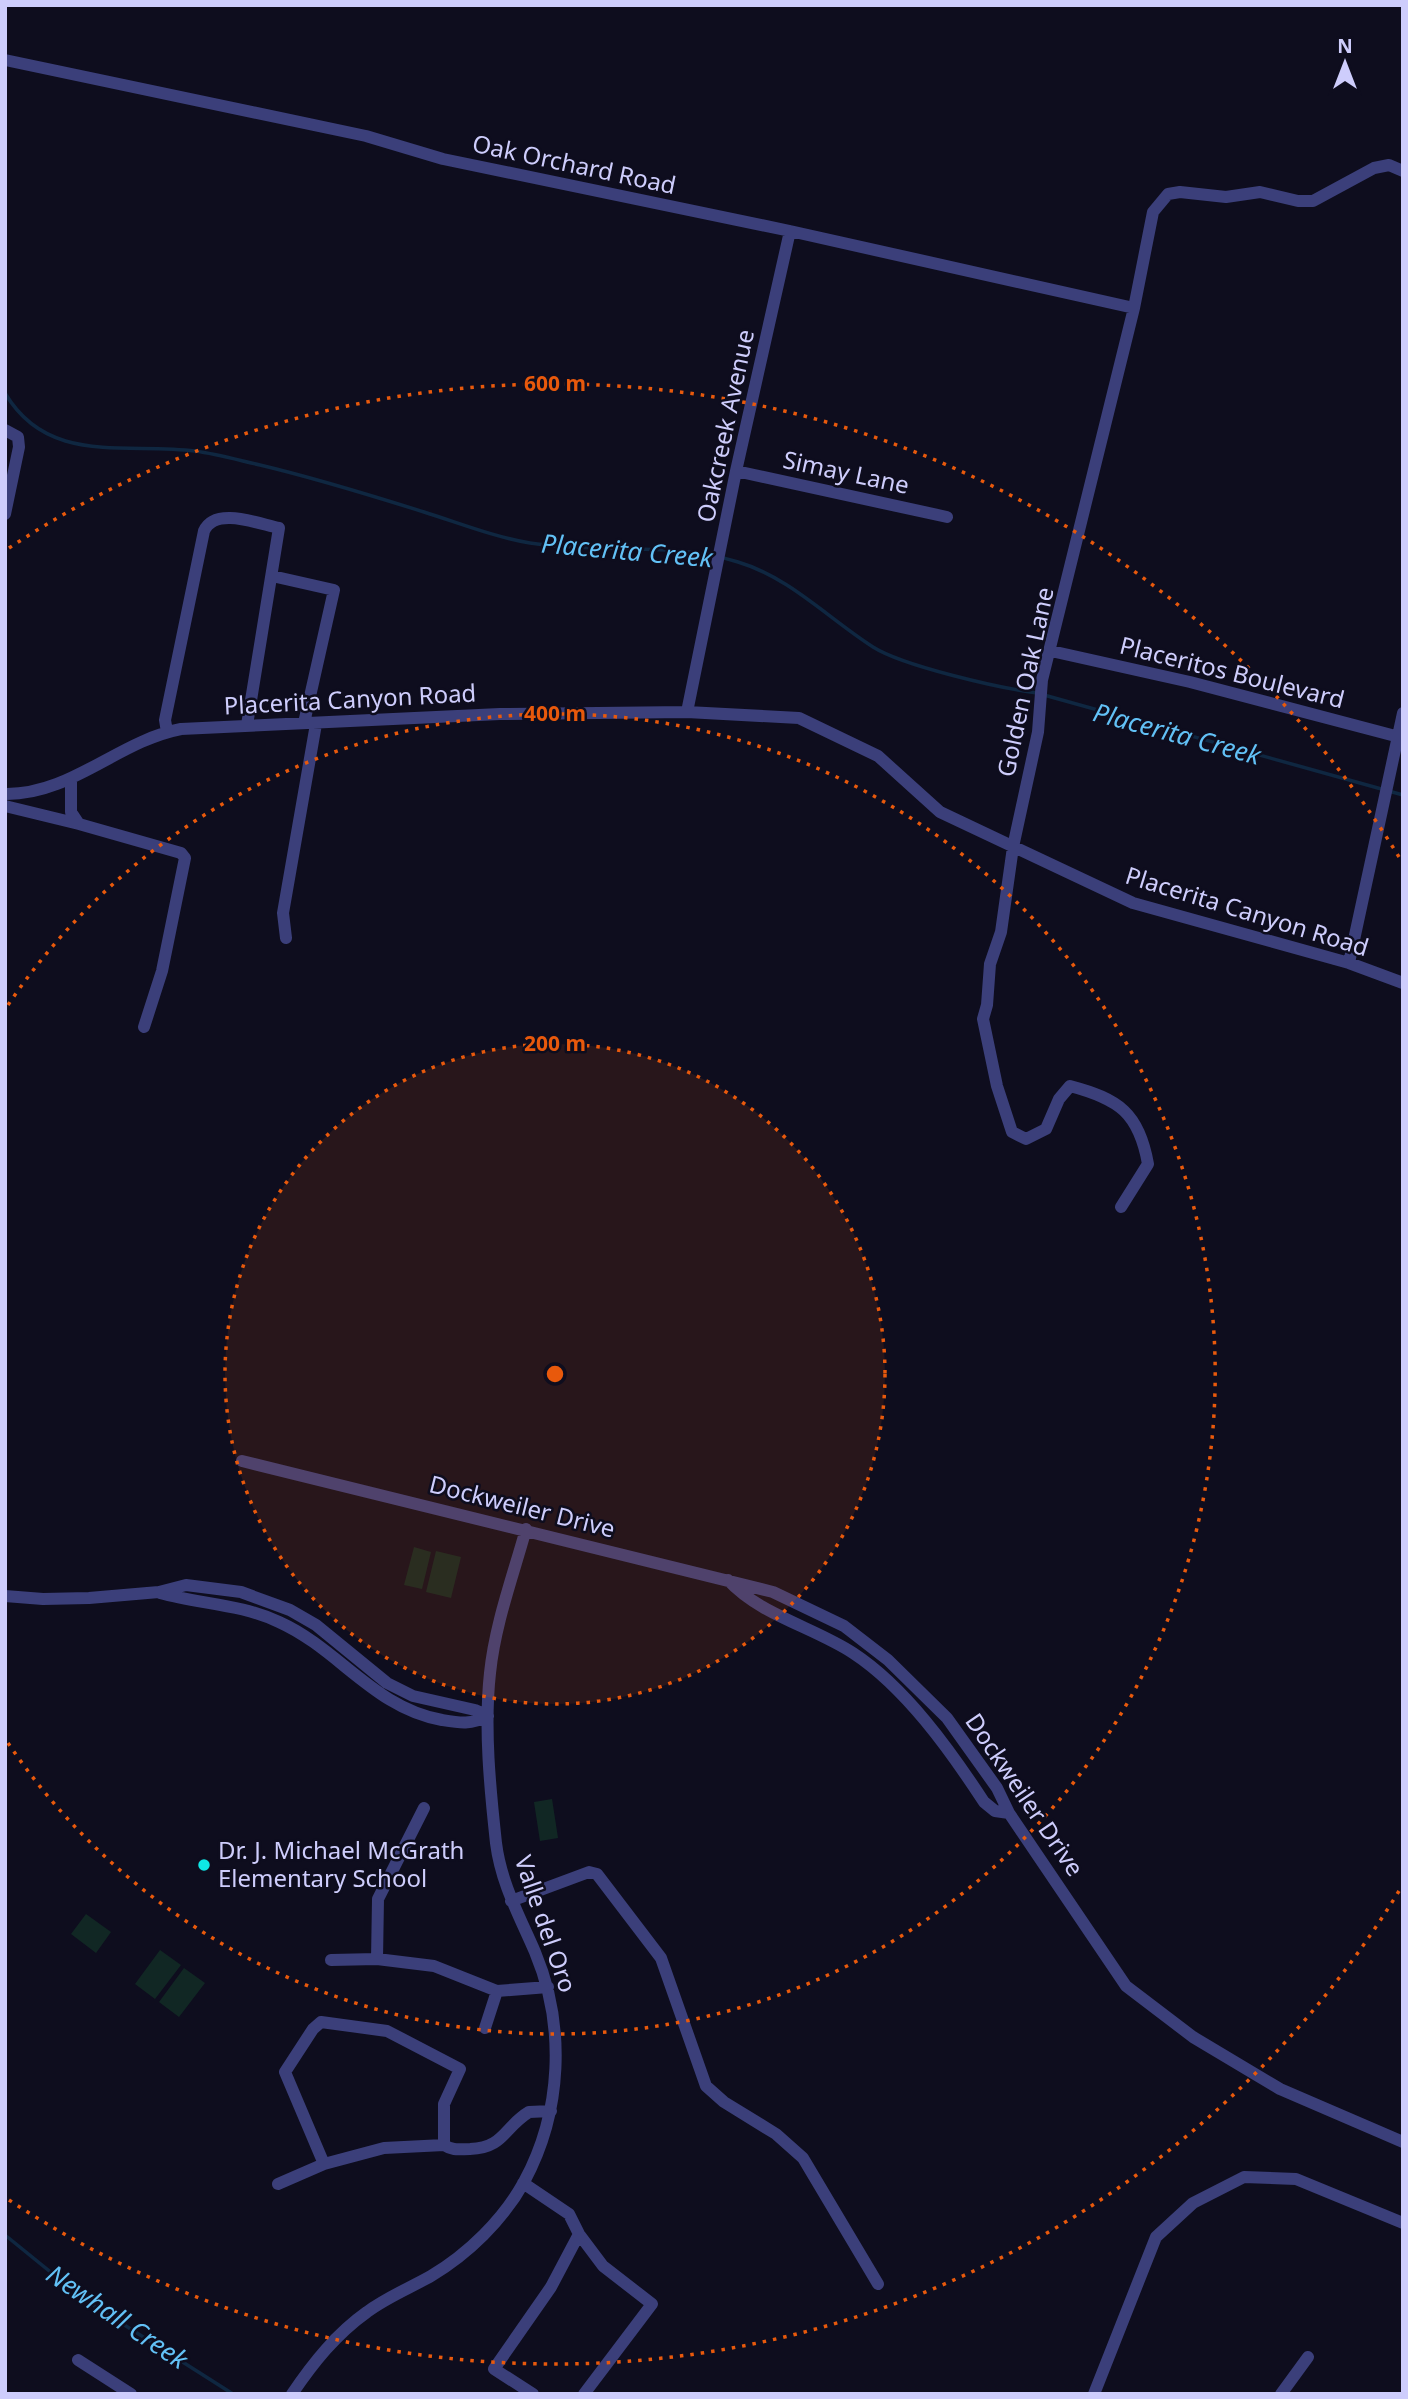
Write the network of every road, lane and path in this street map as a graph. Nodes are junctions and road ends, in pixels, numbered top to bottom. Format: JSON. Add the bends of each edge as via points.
{"nodes":[{"id":1,"x":5,"y":60,"type":"edge"},
{"id":2,"x":1403,"y":171,"type":"edge"},
{"id":3,"x":790,"y":231,"type":"junction"},
{"id":4,"x":1134,"y":309,"type":"junction"},
{"id":5,"x":5,"y":430,"type":"edge"},
{"id":6,"x":736,"y":471,"type":"junction"},
{"id":7,"x":5,"y":514,"type":"edge"},
{"id":8,"x":947,"y":517,"type":"dead end"},
{"id":9,"x":272,"y":576,"type":"junction"},
{"id":10,"x":1051,"y":651,"type":"junction"},
{"id":11,"x":687,"y":712,"type":"junction"},
{"id":12,"x":1403,"y":713,"type":"edge"},
{"id":13,"x":310,"y":724,"type":"junction"},
{"id":14,"x":247,"y":725,"type":"junction"},
{"id":15,"x":167,"y":732,"type":"junction"},
{"id":16,"x":1400,"y":737,"type":"edge"},
{"id":17,"x":71,"y":779,"type":"junction"},
{"id":18,"x":5,"y":794,"type":"edge"},
{"id":19,"x":5,"y":806,"type":"edge"},
{"id":20,"x":79,"y":824,"type":"junction"},
{"id":21,"x":1013,"y":847,"type":"junction"},
{"id":22,"x":286,"y":938,"type":"dead end"},
{"id":23,"x":1349,"y":963,"type":"junction"},
{"id":24,"x":1403,"y":983,"type":"edge"},
{"id":25,"x":144,"y":1027,"type":"dead end"},
{"id":26,"x":1121,"y":1207,"type":"dead end"},
{"id":27,"x":242,"y":1461,"type":"dead end"},
{"id":28,"x":526,"y":1530,"type":"junction"},
{"id":29,"x":728,"y":1580,"type":"junction"},
{"id":30,"x":5,"y":1595,"type":"edge"},
{"id":31,"x":488,"y":1717,"type":"junction"},
{"id":32,"x":424,"y":1808,"type":"dead end"},
{"id":33,"x":1009,"y":1813,"type":"junction"},
{"id":34,"x":511,"y":1901,"type":"junction"},
{"id":35,"x":377,"y":1959,"type":"junction"},
{"id":36,"x":331,"y":1960,"type":"dead end"},
{"id":37,"x":548,"y":1987,"type":"junction"},
{"id":38,"x":498,"y":1991,"type":"junction"},
{"id":39,"x":485,"y":2028,"type":"dead end"},
{"id":40,"x":551,"y":2111,"type":"junction"},
{"id":41,"x":1403,"y":2142,"type":"edge"},
{"id":42,"x":444,"y":2146,"type":"junction"},
{"id":43,"x":324,"y":2164,"type":"junction"},
{"id":44,"x":278,"y":2183,"type":"dead end"},
{"id":45,"x":523,"y":2183,"type":"junction"},
{"id":46,"x":1403,"y":2223,"type":"edge"},
{"id":47,"x":579,"y":2234,"type":"junction"},
{"id":48,"x":878,"y":2284,"type":"dead end"},
{"id":49,"x":1308,"y":2357,"type":"dead end"},
{"id":50,"x":78,"y":2360,"type":"dead end"},
{"id":51,"x":131,"y":2394,"type":"edge"},
{"id":52,"x":292,"y":2394,"type":"edge"},
{"id":53,"x":533,"y":2394,"type":"edge"},
{"id":54,"x":584,"y":2394,"type":"edge"},
{"id":55,"x":1094,"y":2394,"type":"edge"},
{"id":56,"x":1281,"y":2394,"type":"edge"}],
"edges":[{"from":1,"to":3,"type":"street","name":"Oak Orchard Road"},
{"from":2,"to":4,"type":"street","name":"Golden Oak Lane","via":[[1389,165],[1374,168],[1312,201],[1260,192],[1226,197],[1168,194],[1153,212]]},
{"from":3,"to":4,"type":"street","name":"Oak Orchard Road"},
{"from":3,"to":6,"type":"street","name":"Oakcreek Avenue"},
{"from":4,"to":10,"type":"street","name":"Golden Oak Lane"},
{"from":5,"to":7,"type":"street","via":[[18,437],[19,447]]},
{"from":6,"to":8,"type":"street","name":"Simay Lane"},
{"from":6,"to":11,"type":"street","name":"Oakcreek Avenue"},
{"from":9,"to":13,"type":"street","via":[[334,590]]},
{"from":9,"to":14,"type":"street"},
{"from":9,"to":15,"type":"street","via":[[279,527],[221,517],[206,526],[165,720]]},
{"from":10,"to":16,"type":"street","name":"Placeritos Boulevard"},
{"from":10,"to":21,"type":"street","name":"Golden Oak Lane"},
{"from":11,"to":13,"type":"street","name":"Placerita Canyon Road","via":[[500,714]]},
{"from":11,"to":21,"type":"street","name":"Placerita Canyon Road","via":[[799,718],[878,756],[940,813]]},
{"from":12,"to":16,"type":"street"},
{"from":13,"to":14,"type":"street","name":"Placerita Canyon Road"},
{"from":13,"to":22,"type":"street","via":[[283,914]]},
{"from":14,"to":15,"type":"street","name":"Placerita Canyon Road"},
{"from":15,"to":17,"type":"street","name":"Placerita Canyon Road","via":[[136,742]]},
{"from":16,"to":23,"type":"street"},
{"from":17,"to":18,"type":"street","name":"Placerita Canyon Road"},
{"from":17,"to":20,"type":"street","via":[[71,812]]},
{"from":19,"to":20,"type":"street"},
{"from":20,"to":25,"type":"street","via":[[181,853],[185,858],[162,971]]},
{"from":21,"to":23,"type":"street","name":"Placerita Canyon Road","via":[[1133,903]]},
{"from":21,"to":26,"type":"street","name":"Golden Oak Lane","via":[[983,1019],[1005,1116],[1012,1132],[1026,1139],[1046,1129],[1070,1086],[1119,1105],[1141,1134],[1148,1164]]},
{"from":23,"to":24,"type":"street","name":"Placerita Canyon Road"},
{"from":27,"to":28,"type":"street","name":"Dockweiler Drive"},
{"from":28,"to":29,"type":"street","name":"Dockweiler Drive"},
{"from":28,"to":31,"type":"street","name":"Valle del Oro","via":[[500,1621],[490,1672]]},
{"from":29,"to":33,"type":"street","via":[[753,1601],[872,1667],[926,1723],[984,1802],[995,1811]]},
{"from":29,"to":33,"type":"street","name":"Dockweiler Drive","via":[[773,1592],[813,1610],[844,1626],[888,1660],[954,1726],[998,1788]]},
{"from":30,"to":31,"type":"street","via":[[44,1599],[159,1592],[186,1585],[215,1587],[268,1601],[316,1625],[396,1687]]},
{"from":31,"to":34,"type":"street","name":"Valle del Oro","via":[[496,1842]]},
{"from":32,"to":35,"type":"street","via":[[378,1899]]},
{"from":33,"to":41,"type":"street","name":"Dockweiler Drive","via":[[1126,1986],[1193,2037],[1280,2089]]},
{"from":34,"to":37,"type":"street","name":"Valle del Oro"},
{"from":34,"to":48,"type":"street","via":[[589,1871],[597,1874],[662,1958],[706,2086],[803,2158]]},
{"from":35,"to":36,"type":"street"},
{"from":35,"to":38,"type":"street","via":[[434,1966]]},
{"from":37,"to":38,"type":"street"},
{"from":37,"to":40,"type":"street","name":"Valle del Oro","via":[[556,2053]]},
{"from":38,"to":39,"type":"street"},
{"from":40,"to":42,"type":"street","via":[[528,2112],[485,2148],[451,2150]]},
{"from":40,"to":45,"type":"street","name":"Valle del Oro"},
{"from":42,"to":43,"type":"street","via":[[384,2148]]},
{"from":42,"to":43,"type":"street","via":[[444,2104],[460,2069],[387,2031],[321,2022],[285,2072]]},
{"from":43,"to":44,"type":"street"},
{"from":45,"to":47,"type":"street","via":[[569,2214]]},
{"from":45,"to":52,"type":"street","name":"Valle del Oro","via":[[501,2215],[457,2259],[386,2299],[350,2326]]},
{"from":46,"to":55,"type":"street","via":[[1296,2179],[1244,2177],[1193,2203],[1156,2237]]},
{"from":47,"to":53,"type":"street","via":[[551,2287],[494,2369]]},
{"from":47,"to":54,"type":"street","via":[[603,2266],[652,2304]]},
{"from":49,"to":56,"type":"street"},
{"from":50,"to":51,"type":"street"}]}
